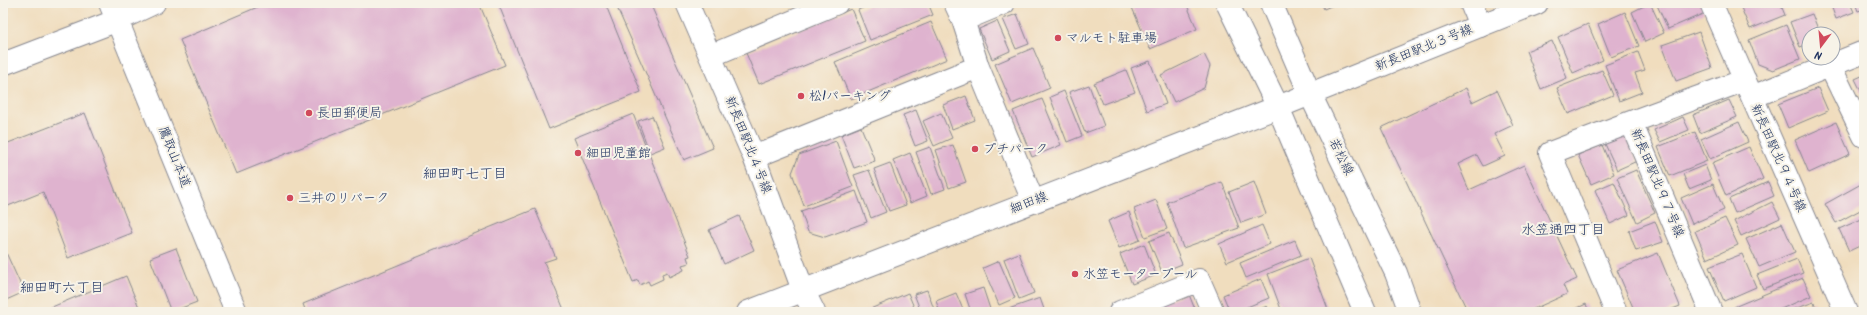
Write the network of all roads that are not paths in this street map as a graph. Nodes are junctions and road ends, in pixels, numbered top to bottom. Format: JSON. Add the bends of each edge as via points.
{"nodes":[{"id":1,"x":154,"y":3,"type":"edge"},
{"id":2,"x":687,"y":3,"type":"edge"},
{"id":3,"x":837,"y":3,"type":"edge"},
{"id":4,"x":1004,"y":3,"type":"edge"},
{"id":5,"x":1227,"y":3,"type":"edge"},
{"id":6,"x":1271,"y":3,"type":"edge"},
{"id":7,"x":1471,"y":3,"type":"edge"},
{"id":8,"x":1537,"y":3,"type":"edge"},
{"id":9,"x":1711,"y":3,"type":"edge"},
{"id":10,"x":114,"y":11,"type":"edge"},
{"id":11,"x":959,"y":11,"type":"edge"},
{"id":12,"x":1480,"y":26,"type":"junction"},
{"id":13,"x":1864,"y":52,"type":"edge"},
{"id":14,"x":710,"y":56,"type":"junction"},
{"id":15,"x":1841,"y":61,"type":"edge"},
{"id":16,"x":3,"y":64,"type":"edge"},
{"id":17,"x":1830,"y":66,"type":"joint"},
{"id":18,"x":978,"y":67,"type":"junction"},
{"id":19,"x":1748,"y":88,"type":"junction"},
{"id":20,"x":1310,"y":94,"type":"junction"},
{"id":21,"x":1278,"y":107,"type":"junction"},
{"id":22,"x":1631,"y":122,"type":"junction"},
{"id":23,"x":1864,"y":136,"type":"edge"},
{"id":24,"x":754,"y":157,"type":"junction"},
{"id":25,"x":1033,"y":201,"type":"junction"},
{"id":26,"x":803,"y":290,"type":"junction"},
{"id":27,"x":236,"y":312,"type":"edge"},
{"id":28,"x":748,"y":312,"type":"edge"},
{"id":29,"x":814,"y":312,"type":"edge"},
{"id":30,"x":1120,"y":312,"type":"edge"},
{"id":31,"x":1213,"y":312,"type":"edge"},
{"id":32,"x":1365,"y":312,"type":"edge"},
{"id":33,"x":1410,"y":312,"type":"edge"},
{"id":34,"x":1616,"y":312,"type":"edge"},
{"id":35,"x":1711,"y":312,"type":"edge"},
{"id":36,"x":1846,"y":312,"type":"edge"}],
"edges":[{"from":1,"to":10,"type":"street"},
{"from":2,"to":14,"type":"street","name":"新長田駅北４号線"},
{"from":3,"to":14,"type":"street"},
{"from":4,"to":11,"type":"street"},
{"from":5,"to":21,"type":"street"},
{"from":6,"to":20,"type":"street","name":"若松線"},
{"from":7,"to":12,"type":"street"},
{"from":8,"to":12,"type":"street","name":"新長田駅北３号線"},
{"from":9,"to":19,"type":"street","name":"新長田駅北９４号線"},
{"from":10,"to":16,"type":"street"},
{"from":10,"to":27,"type":"street","name":"鷹取山本道"},
{"from":11,"to":18,"type":"street"},
{"from":12,"to":20,"type":"street","name":"新長田駅北３号線"},
{"from":13,"to":15,"type":"street","name":"新長田駅北９７号線"},
{"from":14,"to":24,"type":"street","name":"新長田駅北４号線"},
{"from":17,"to":19,"type":"street","name":"新長田駅北９７号線"},
{"from":17,"to":23,"type":"street"},
{"from":18,"to":24,"type":"street"},
{"from":18,"to":25,"type":"street"},
{"from":19,"to":22,"type":"street","name":"新長田駅北９７号線"},
{"from":19,"to":36,"type":"street","name":"新長田駅北９４号線"},
{"from":20,"to":21,"type":"street","name":"細田線"},
{"from":20,"to":33,"type":"street","name":"若松線","via":[[1396,272]]},
{"from":21,"to":25,"type":"street","name":"細田線"},
{"from":21,"to":32,"type":"street"},
{"from":22,"to":34,"type":"street","via":[[1550,153]]},
{"from":22,"to":35,"type":"street","name":"新長田駅北９７号線"},
{"from":24,"to":26,"type":"street","name":"新長田駅北４号線"},
{"from":25,"to":26,"type":"street","name":"細田線"},
{"from":26,"to":28,"type":"street","name":"細田線"},
{"from":26,"to":29,"type":"street","name":"新長田駅北４号線"},
{"from":30,"to":31,"type":"street","via":[[1199,280]]}]}
